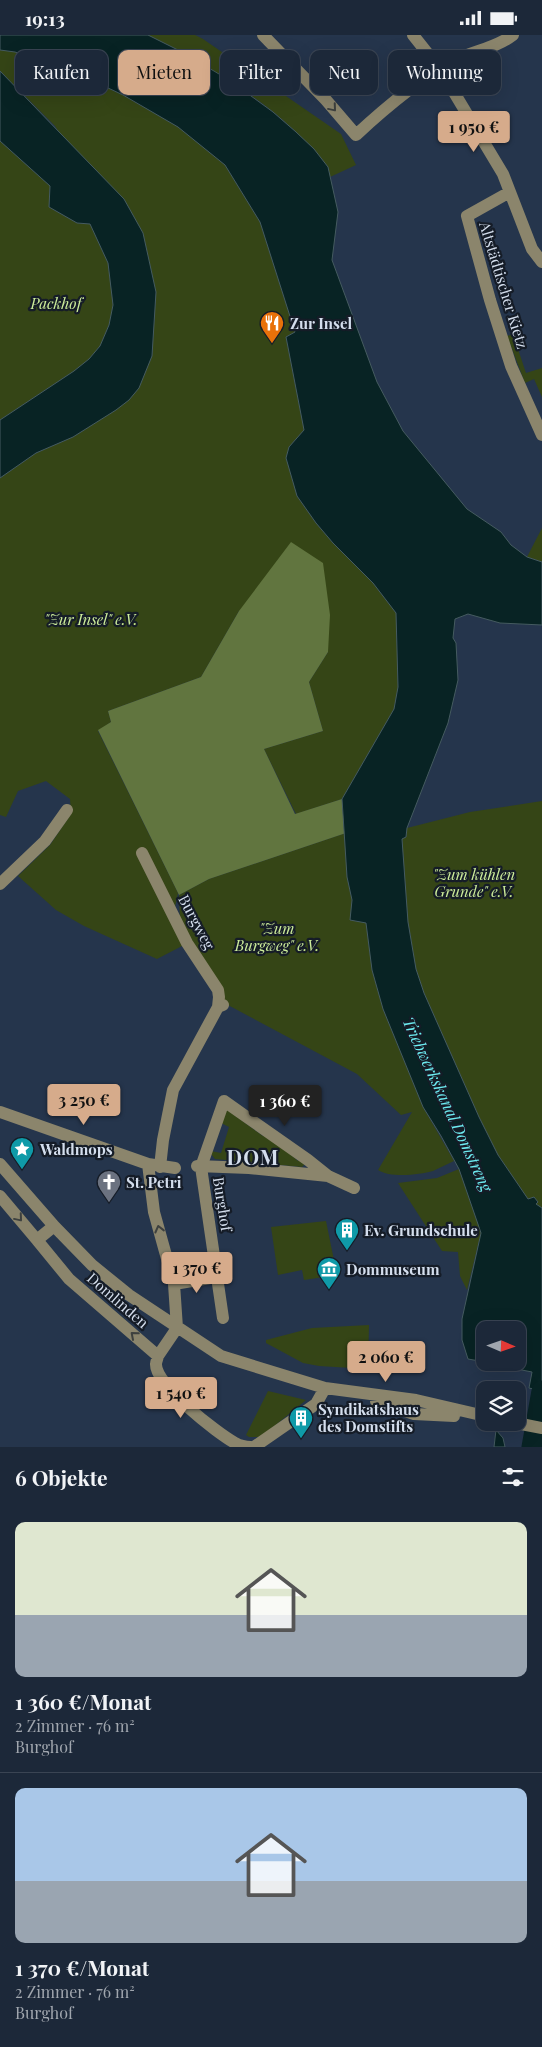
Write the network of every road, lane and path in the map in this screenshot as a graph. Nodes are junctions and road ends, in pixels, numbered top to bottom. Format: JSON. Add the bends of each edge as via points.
{"nodes":[{"id":1,"x":263,"y":35,"type":"edge"},
{"id":2,"x":413,"y":35,"type":"edge"},
{"id":3,"x":513,"y":35,"type":"edge"},
{"id":4,"x":425,"y":50,"type":"edge"},
{"id":5,"x":477,"y":50,"type":"edge"},
{"id":6,"x":404,"y":95,"type":"edge"},
{"id":7,"x":456,"y":95,"type":"edge"},
{"id":8,"x":510,"y":192,"type":"junction"},
{"id":9,"x":542,"y":262,"type":"edge"},
{"id":10,"x":542,"y":435,"type":"edge"},
{"id":11,"x":67,"y":810,"type":"dead end"},
{"id":12,"x":142,"y":853,"type":"dead end"},
{"id":13,"x":0,"y":884,"type":"edge"},
{"id":14,"x":0,"y":1112,"type":"edge"},
{"id":15,"x":0,"y":1164,"type":"edge"},
{"id":16,"x":154,"y":1165,"type":"junction"},
{"id":17,"x":199,"y":1166,"type":"junction"},
{"id":18,"x":175,"y":1168,"type":"dead end"},
{"id":19,"x":328,"y":1176,"type":"junction"},
{"id":20,"x":354,"y":1188,"type":"dead end"},
{"id":21,"x":0,"y":1196,"type":"edge"},
{"id":22,"x":54,"y":1226,"type":"junction"},
{"id":23,"x":37,"y":1239,"type":"junction"},
{"id":24,"x":216,"y":1277,"type":"junction"},
{"id":25,"x":174,"y":1284,"type":"junction"},
{"id":26,"x":223,"y":1318,"type":"dead end"},
{"id":27,"x":177,"y":1328,"type":"junction"},
{"id":28,"x":158,"y":1356,"type":"junction"},
{"id":29,"x":325,"y":1388,"type":"junction"},
{"id":30,"x":476,"y":1415,"type":"edge"},
{"id":31,"x":526,"y":1425,"type":"edge"},
{"id":32,"x":542,"y":1428,"type":"edge"},
{"id":33,"x":252,"y":1447,"type":"edge"}],
"edges":[{"from":1,"to":6,"type":"street","one_way":true,"via":[[356,135]]},
{"from":2,"to":4,"type":"street"},
{"from":3,"to":5,"type":"street","via":[[503,43]]},
{"from":7,"to":8,"type":"street","via":[[503,174]]},
{"from":8,"to":9,"type":"street","via":[[532,249]]},
{"from":8,"to":10,"type":"street","name":"Altstädtischer Kietz","via":[[467,216],[511,366]]},
{"from":11,"to":13,"type":"street","via":[[45,841]]},
{"from":12,"to":16,"type":"street","name":"Burgweg","via":[[187,943],[218,990],[220,1006],[173,1090],[163,1140]]},
{"from":14,"to":16,"type":"street"},
{"from":15,"to":22,"type":"street","name":"Domlinden"},
{"from":16,"to":18,"type":"street"},
{"from":25,"to":16,"type":"street","name":"Burgweg","one_way":true,"via":[[154,1212]]},
{"from":17,"to":19,"type":"street","name":"Burghof"},
{"from":17,"to":19,"type":"street","name":"Burghof","via":[[224,1101]]},
{"from":17,"to":24,"type":"street","name":"Burghof"},
{"from":19,"to":20,"type":"street","name":"Burghof"},
{"from":21,"to":23,"type":"street","name":"Domlinden","one_way":true},
{"from":22,"to":23,"type":"street"},
{"from":22,"to":27,"type":"street","name":"Domlinden","via":[[99,1270]]},
{"from":28,"to":23,"type":"street","name":"Domlinden","one_way":true,"via":[[69,1279]]},
{"from":24,"to":25,"type":"street"},
{"from":24,"to":26,"type":"street","name":"Burghof"},
{"from":25,"to":27,"type":"street","name":"Burgweg"},
{"from":27,"to":28,"type":"street"},
{"from":27,"to":29,"type":"street","name":"Domlinden","via":[[221,1356]]},
{"from":28,"to":33,"type":"street","via":[[157,1370],[173,1394],[235,1443]]},
{"from":29,"to":30,"type":"street","name":"Domlinden","via":[[416,1400]]},
{"from":29,"to":33,"type":"street","via":[[316,1404]]},
{"from":31,"to":32,"type":"street"}]}
